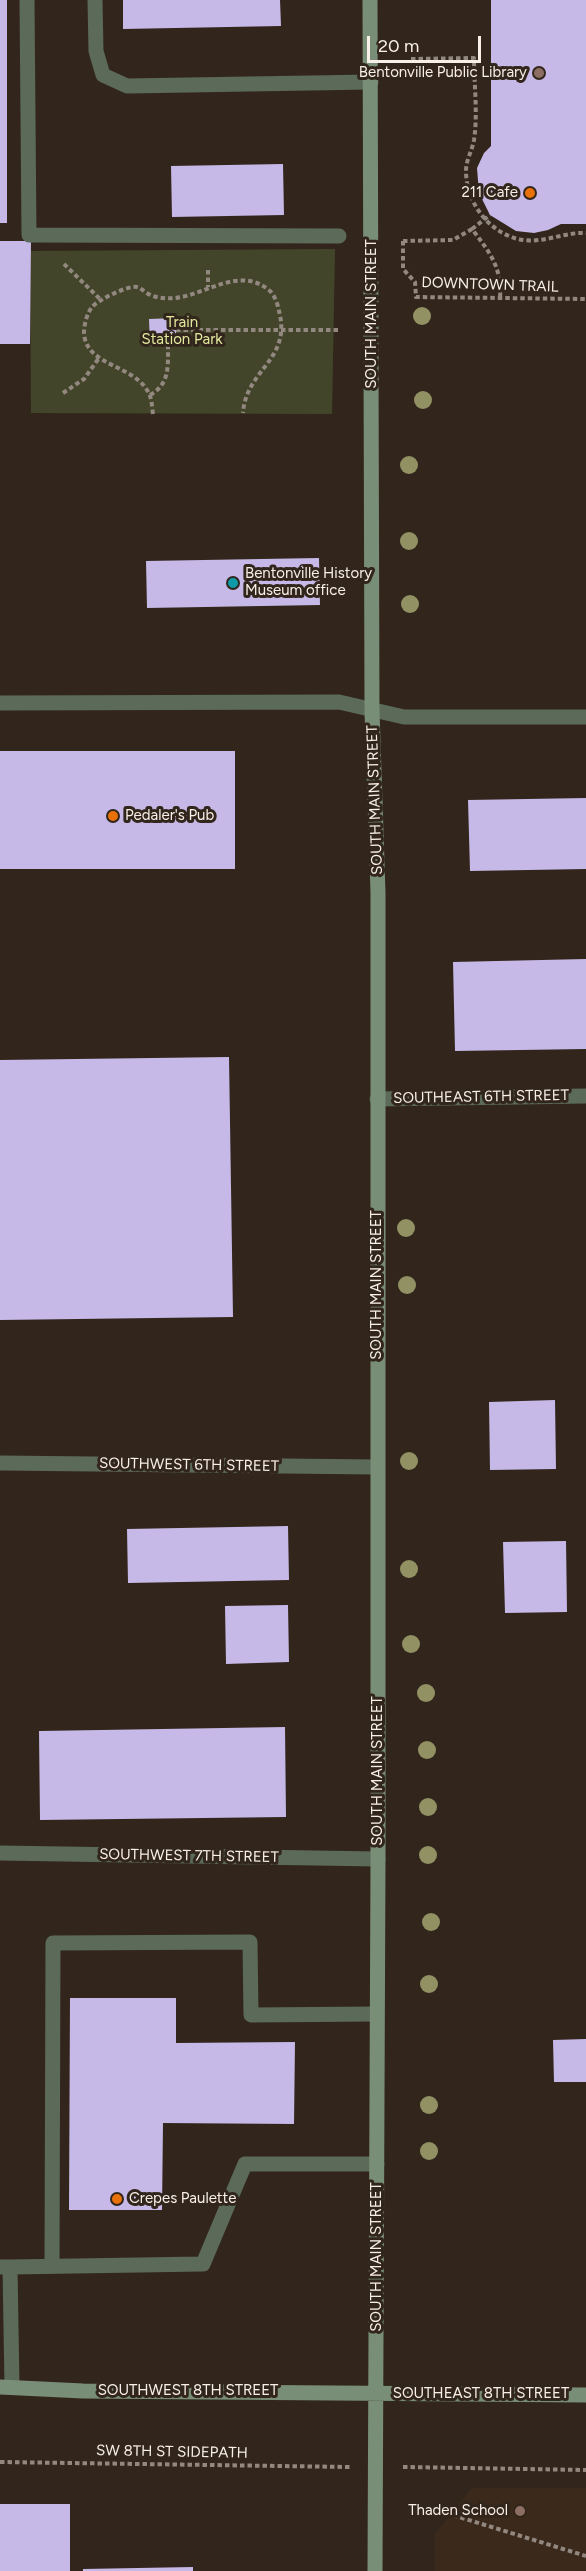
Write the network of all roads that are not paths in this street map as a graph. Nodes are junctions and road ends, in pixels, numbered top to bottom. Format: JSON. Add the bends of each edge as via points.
{"nodes":[{"id":1,"x":27,"y":0,"type":"edge"},
{"id":2,"x":95,"y":0,"type":"edge"},
{"id":3,"x":370,"y":0,"type":"edge"},
{"id":4,"x":371,"y":82,"type":"junction"},
{"id":5,"x":339,"y":236,"type":"dead end"},
{"id":6,"x":0,"y":703,"type":"edge"},
{"id":7,"x":372,"y":711,"type":"junction"},
{"id":8,"x":586,"y":717,"type":"edge"},
{"id":9,"x":586,"y":1096,"type":"edge"},
{"id":10,"x":377,"y":1099,"type":"junction"},
{"id":11,"x":0,"y":1463,"type":"edge"},
{"id":12,"x":377,"y":1467,"type":"junction"},
{"id":13,"x":0,"y":1853,"type":"edge"},
{"id":14,"x":378,"y":1859,"type":"junction"},
{"id":15,"x":376,"y":2014,"type":"junction"},
{"id":16,"x":377,"y":2164,"type":"junction"},
{"id":17,"x":52,"y":2266,"type":"junction"},
{"id":18,"x":5,"y":2267,"type":"edge"},
{"id":19,"x":6,"y":2387,"type":"edge"},
{"id":20,"x":376,"y":2394,"type":"junction"},
{"id":21,"x":586,"y":2395,"type":"edge"},
{"id":22,"x":375,"y":2571,"type":"edge"}],
"edges":[{"from":1,"to":5,"type":"street","via":[[32,235]]},
{"from":2,"to":4,"type":"street","via":[[96,51],[103,75],[127,86]]},
{"from":3,"to":4,"type":"street","name":"SOUTH MAIN STREET"},
{"from":4,"to":7,"type":"street","name":"SOUTH MAIN STREET"},
{"from":6,"to":7,"type":"street","via":[[339,702]]},
{"from":7,"to":8,"type":"street","via":[[404,717]]},
{"from":7,"to":10,"type":"street","name":"SOUTH MAIN STREET","via":[[378,893]]},
{"from":9,"to":10,"type":"street","name":"SOUTHEAST 6TH STREET"},
{"from":10,"to":12,"type":"street","name":"SOUTH MAIN STREET"},
{"from":11,"to":12,"type":"street","name":"SOUTHWEST 6TH STREET"},
{"from":12,"to":14,"type":"street","name":"SOUTH MAIN STREET"},
{"from":13,"to":14,"type":"street","name":"SOUTHWEST 7TH STREET"},
{"from":14,"to":15,"type":"street","name":"SOUTH MAIN STREET"},
{"from":15,"to":16,"type":"street","name":"SOUTH MAIN STREET"},
{"from":15,"to":17,"type":"street","via":[[251,2015],[250,1942],[53,1943]]},
{"from":16,"to":17,"type":"street","via":[[245,2164],[203,2264]]},
{"from":16,"to":20,"type":"street","name":"SOUTH MAIN STREET"},
{"from":17,"to":18,"type":"street"},
{"from":18,"to":19,"type":"street"},
{"from":19,"to":20,"type":"street","name":"SOUTHWEST 8TH STREET"},
{"from":20,"to":21,"type":"street","name":"SOUTHEAST 8TH STREET"},
{"from":20,"to":22,"type":"street","name":"SOUTH MAIN STREET"}]}
